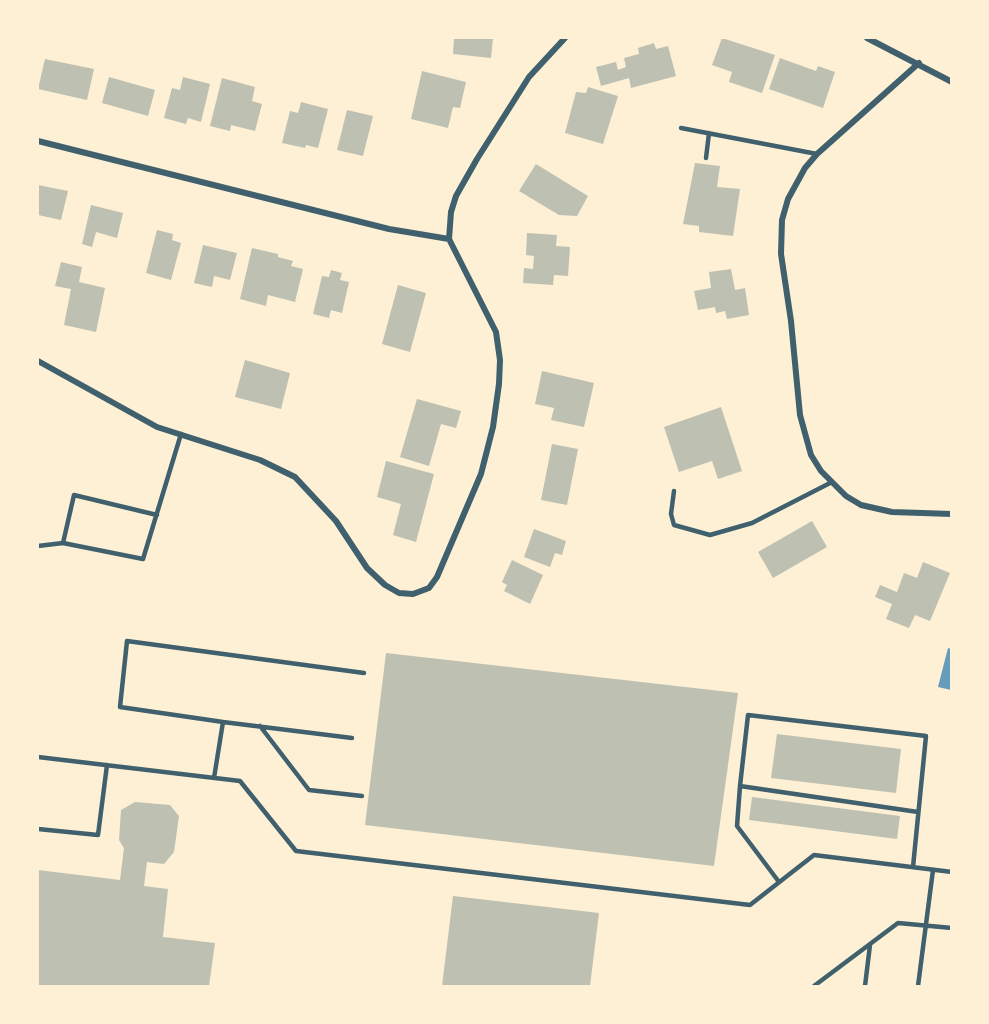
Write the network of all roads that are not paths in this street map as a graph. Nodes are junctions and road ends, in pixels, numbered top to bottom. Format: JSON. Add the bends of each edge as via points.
{"nodes":[{"id":1,"x":565,"y":38,"type":"edge"},
{"id":2,"x":867,"y":38,"type":"edge"},
{"id":3,"x":919,"y":63,"type":"junction"},
{"id":4,"x":951,"y":82,"type":"edge"},
{"id":5,"x":681,"y":128,"type":"dead end"},
{"id":6,"x":709,"y":134,"type":"junction"},
{"id":7,"x":38,"y":141,"type":"edge"},
{"id":8,"x":817,"y":154,"type":"junction"},
{"id":9,"x":706,"y":158,"type":"dead end"},
{"id":10,"x":449,"y":239,"type":"junction"},
{"id":11,"x":38,"y":361,"type":"edge"},
{"id":12,"x":181,"y":434,"type":"junction"},
{"id":13,"x":832,"y":482,"type":"junction"},
{"id":14,"x":674,"y":491,"type":"dead end"},
{"id":15,"x":951,"y":514,"type":"edge"},
{"id":16,"x":157,"y":515,"type":"junction"},
{"id":17,"x":63,"y":543,"type":"junction"},
{"id":18,"x":38,"y":546,"type":"edge"},
{"id":19,"x":364,"y":673,"type":"dead end"},
{"id":20,"x":223,"y":722,"type":"junction"},
{"id":21,"x":260,"y":726,"type":"junction"},
{"id":22,"x":352,"y":738,"type":"dead end"},
{"id":23,"x":38,"y":757,"type":"edge"},
{"id":24,"x":107,"y":765,"type":"junction"},
{"id":25,"x":214,"y":778,"type":"junction"},
{"id":26,"x":740,"y":786,"type":"junction"},
{"id":27,"x":362,"y":796,"type":"dead end"},
{"id":28,"x":918,"y":812,"type":"junction"},
{"id":29,"x":38,"y":829,"type":"edge"},
{"id":30,"x":913,"y":867,"type":"junction"},
{"id":31,"x":933,"y":870,"type":"junction"},
{"id":32,"x":951,"y":872,"type":"edge"},
{"id":33,"x":779,"y":882,"type":"junction"},
{"id":34,"x":926,"y":924,"type":"junction"},
{"id":35,"x":951,"y":928,"type":"edge"},
{"id":36,"x":870,"y":945,"type":"junction"},
{"id":37,"x":814,"y":987,"type":"edge"},
{"id":38,"x":865,"y":987,"type":"edge"},
{"id":39,"x":918,"y":987,"type":"edge"}],
"edges":[{"from":1,"to":10,"type":"street","via":[[529,77],[477,159],[456,196],[448,225]]},
{"from":2,"to":3,"type":"street"},
{"from":3,"to":4,"type":"street"},
{"from":3,"to":8,"type":"street"},
{"from":5,"to":6,"type":"lane"},
{"from":6,"to":8,"type":"lane"},
{"from":6,"to":9,"type":"lane"},
{"from":7,"to":10,"type":"street","via":[[389,229]]},
{"from":8,"to":13,"type":"street","via":[[788,199],[782,220],[781,254],[800,415],[811,455]]},
{"from":10,"to":12,"type":"street","via":[[496,332],[499,384],[481,474],[429,588],[413,594],[399,593],[385,585],[367,568],[336,521],[295,477],[260,460]]},
{"from":11,"to":12,"type":"street","via":[[137,416]]},
{"from":12,"to":16,"type":"lane"},
{"from":13,"to":14,"type":"lane","via":[[752,523],[710,535],[674,525]]},
{"from":13,"to":15,"type":"street","via":[[861,505],[892,512]]},
{"from":16,"to":17,"type":"lane","via":[[143,560]]},
{"from":16,"to":17,"type":"lane","via":[[74,495]]},
{"from":17,"to":18,"type":"lane"},
{"from":19,"to":20,"type":"lane","via":[[127,641],[120,707]]},
{"from":20,"to":21,"type":"lane"},
{"from":20,"to":25,"type":"lane"},
{"from":21,"to":22,"type":"lane"},
{"from":21,"to":27,"type":"lane","via":[[309,790]]},
{"from":23,"to":24,"type":"lane"},
{"from":24,"to":25,"type":"lane"},
{"from":24,"to":29,"type":"lane","via":[[98,835]]},
{"from":25,"to":33,"type":"lane","via":[[240,781],[296,851],[750,905]]},
{"from":26,"to":28,"type":"lane"},
{"from":26,"to":28,"type":"lane","via":[[748,715],[926,736]]},
{"from":26,"to":33,"type":"lane","via":[[736,826]]},
{"from":28,"to":30,"type":"lane"},
{"from":30,"to":31,"type":"lane"},
{"from":30,"to":33,"type":"lane","via":[[814,855]]},
{"from":31,"to":32,"type":"lane"},
{"from":31,"to":34,"type":"lane"},
{"from":34,"to":35,"type":"lane"},
{"from":34,"to":36,"type":"lane","via":[[898,923]]},
{"from":34,"to":39,"type":"lane"},
{"from":36,"to":37,"type":"lane"},
{"from":36,"to":38,"type":"lane"}]}
